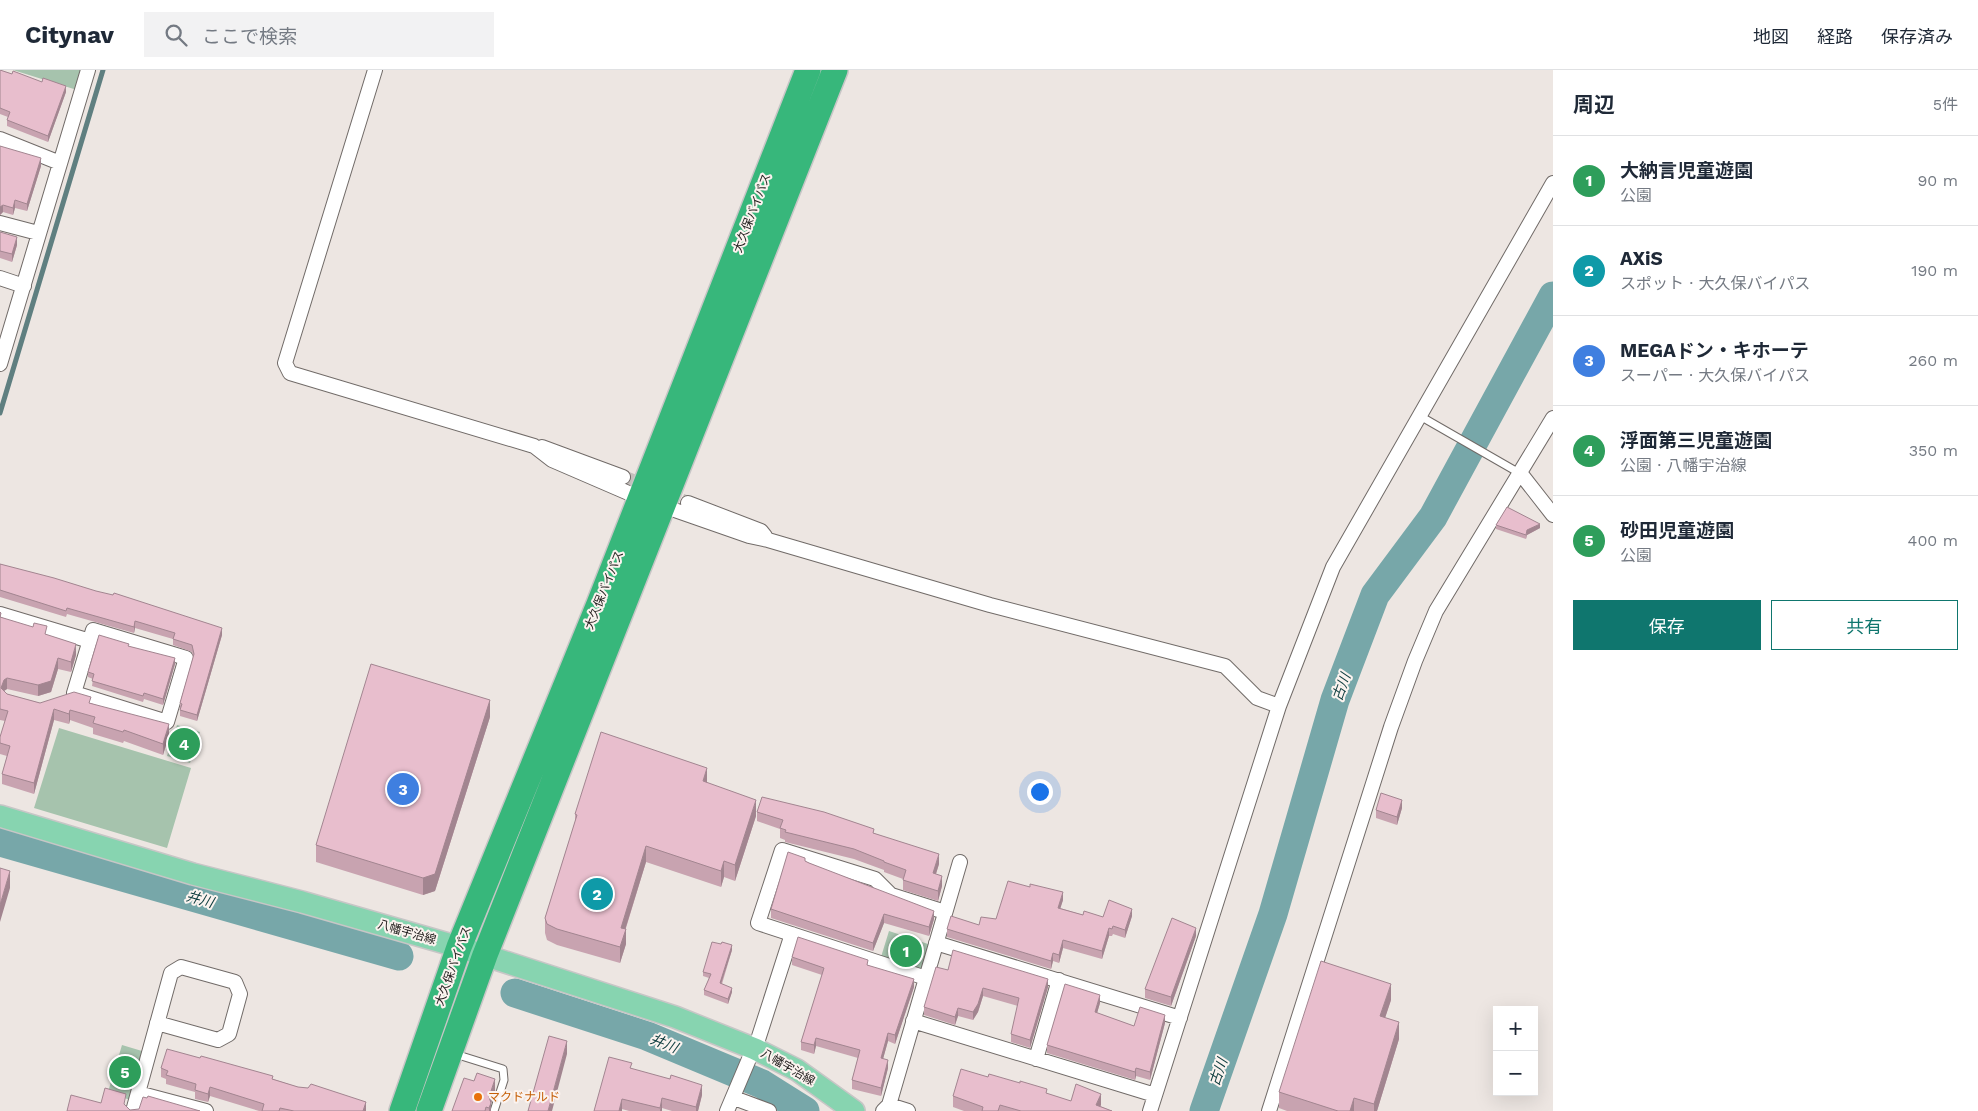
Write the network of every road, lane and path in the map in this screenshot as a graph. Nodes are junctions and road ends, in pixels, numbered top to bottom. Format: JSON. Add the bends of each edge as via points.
{"nodes":[{"id":1,"x":88,"y":70,"type":"edge"},
{"id":2,"x":375,"y":70,"type":"edge"},
{"id":3,"x":808,"y":70,"type":"edge"},
{"id":4,"x":835,"y":70,"type":"edge"},
{"id":5,"x":0,"y":140,"type":"edge"},
{"id":6,"x":60,"y":163,"type":"junction"},
{"id":7,"x":1553,"y":183,"type":"edge"},
{"id":8,"x":0,"y":222,"type":"edge"},
{"id":9,"x":38,"y":233,"type":"junction"},
{"id":10,"x":0,"y":278,"type":"edge"},
{"id":11,"x":24,"y":286,"type":"junction"},
{"id":12,"x":0,"y":364,"type":"edge"},
{"id":13,"x":1421,"y":416,"type":"junction"},
{"id":14,"x":1553,"y":418,"type":"edge"},
{"id":15,"x":534,"y":446,"type":"junction"},
{"id":16,"x":1516,"y":471,"type":"junction"},
{"id":17,"x":623,"y":477,"type":"tunnel mouth"},
{"id":18,"x":652,"y":502,"type":"junction"},
{"id":19,"x":688,"y":503,"type":"tunnel mouth"},
{"id":20,"x":1553,"y":515,"type":"edge"},
{"id":21,"x":768,"y":540,"type":"junction"},
{"id":22,"x":0,"y":614,"type":"edge"},
{"id":23,"x":90,"y":641,"type":"junction"},
{"id":24,"x":74,"y":692,"type":"junction"},
{"id":25,"x":56,"y":698,"type":"edge"},
{"id":26,"x":1279,"y":706,"type":"junction"},
{"id":27,"x":0,"y":816,"type":"edge"},
{"id":28,"x":960,"y":862,"type":"dead end"},
{"id":29,"x":945,"y":912,"type":"junction"},
{"id":30,"x":792,"y":934,"type":"junction"},
{"id":31,"x":936,"y":943,"type":"junction"},
{"id":32,"x":459,"y":947,"type":"junction"},
{"id":33,"x":485,"y":955,"type":"junction"},
{"id":34,"x":926,"y":978,"type":"junction"},
{"id":35,"x":1059,"y":980,"type":"junction"},
{"id":36,"x":1180,"y":1018,"type":"junction"},
{"id":37,"x":913,"y":1021,"type":"junction"},
{"id":38,"x":157,"y":1023,"type":"junction"},
{"id":39,"x":450,"y":1053,"type":"junction"},
{"id":40,"x":752,"y":1054,"type":"junction"},
{"id":41,"x":1036,"y":1059,"type":"junction"},
{"id":42,"x":138,"y":1093,"type":"junction"},
{"id":43,"x":1155,"y":1095,"type":"junction"},
{"id":44,"x":734,"y":1098,"type":"junction"},
{"id":45,"x":886,"y":1108,"type":"edge"},
{"id":46,"x":133,"y":1111,"type":"edge"},
{"id":47,"x":206,"y":1111,"type":"edge"},
{"id":48,"x":402,"y":1111,"type":"edge"},
{"id":49,"x":429,"y":1111,"type":"edge"},
{"id":50,"x":494,"y":1111,"type":"edge"},
{"id":51,"x":727,"y":1111,"type":"edge"},
{"id":52,"x":769,"y":1111,"type":"edge"},
{"id":53,"x":854,"y":1111,"type":"edge"},
{"id":54,"x":908,"y":1111,"type":"edge"},
{"id":55,"x":1150,"y":1111,"type":"edge"},
{"id":56,"x":1268,"y":1111,"type":"edge"}],
"edges":[{"from":1,"to":6,"type":"street"},
{"from":2,"to":15,"type":"street","via":[[285,363],[290,373]]},
{"from":3,"to":18,"type":"highway","name":"大久保バイパス"},
{"from":4,"to":18,"type":"highway","name":"大久保バイパス"},
{"from":5,"to":6,"type":"street"},
{"from":6,"to":9,"type":"street"},
{"from":7,"to":13,"type":"street"},
{"from":8,"to":9,"type":"street"},
{"from":9,"to":11,"type":"street"},
{"from":10,"to":11,"type":"street"},
{"from":11,"to":12,"type":"street"},
{"from":13,"to":16,"type":"lane"},
{"from":13,"to":26,"type":"street","via":[[1333,567]]},
{"from":14,"to":16,"type":"street"},
{"from":15,"to":17,"type":"street"},
{"from":15,"to":18,"type":"street","via":[[552,460]]},
{"from":16,"to":20,"type":"street"},
{"from":16,"to":56,"type":"street","via":[[1436,611],[1415,661]]},
{"from":18,"to":21,"type":"street"},
{"from":18,"to":32,"type":"highway","name":"大久保バイパス"},
{"from":18,"to":33,"type":"highway","name":"大久保バイパス"},
{"from":19,"to":21,"type":"street","via":[[761,531]]},
{"from":21,"to":26,"type":"street","via":[[990,605],[1225,666],[1257,698]]},
{"from":22,"to":23,"type":"street"},
{"from":23,"to":24,"type":"street"},
{"from":23,"to":24,"type":"street","via":[[93,630],[186,658],[167,722]]},
{"from":24,"to":25,"type":"street"},
{"from":26,"to":36,"type":"street"},
{"from":27,"to":32,"type":"main road","name":"八幡宇治線","via":[[193,874]]},
{"from":28,"to":29,"type":"street"},
{"from":29,"to":30,"type":"street","via":[[891,895],[875,879],[782,850],[758,923]]},
{"from":29,"to":31,"type":"street"},
{"from":30,"to":34,"type":"street"},
{"from":30,"to":40,"type":"street"},
{"from":31,"to":34,"type":"street"},
{"from":31,"to":35,"type":"street"},
{"from":32,"to":33,"type":"main road","name":"八幡宇治線"},
{"from":32,"to":48,"type":"highway","name":"大久保バイパス"},
{"from":33,"to":39,"type":"highway","name":"大久保バイパス"},
{"from":33,"to":40,"type":"main road","name":"八幡宇治線","via":[[675,1017]]},
{"from":34,"to":37,"type":"street"},
{"from":35,"to":36,"type":"street"},
{"from":35,"to":41,"type":"street"},
{"from":36,"to":43,"type":"street"},
{"from":37,"to":41,"type":"street"},
{"from":37,"to":45,"type":"street"},
{"from":38,"to":38,"type":"street","via":[[171,973],[181,967],[235,982],[240,994],[229,1034],[218,1040]]},
{"from":38,"to":42,"type":"street"},
{"from":39,"to":49,"type":"highway","name":"大久保バイパス"},
{"from":39,"to":50,"type":"lane","via":[[503,1069],[504,1080]]},
{"from":40,"to":44,"type":"street"},
{"from":40,"to":53,"type":"main road","name":"八幡宇治線","via":[[797,1070]]},
{"from":41,"to":43,"type":"street"},
{"from":42,"to":46,"type":"street"},
{"from":42,"to":47,"type":"street"},
{"from":43,"to":55,"type":"street"},
{"from":44,"to":51,"type":"street"},
{"from":44,"to":52,"type":"street"},
{"from":45,"to":54,"type":"street"}]}
